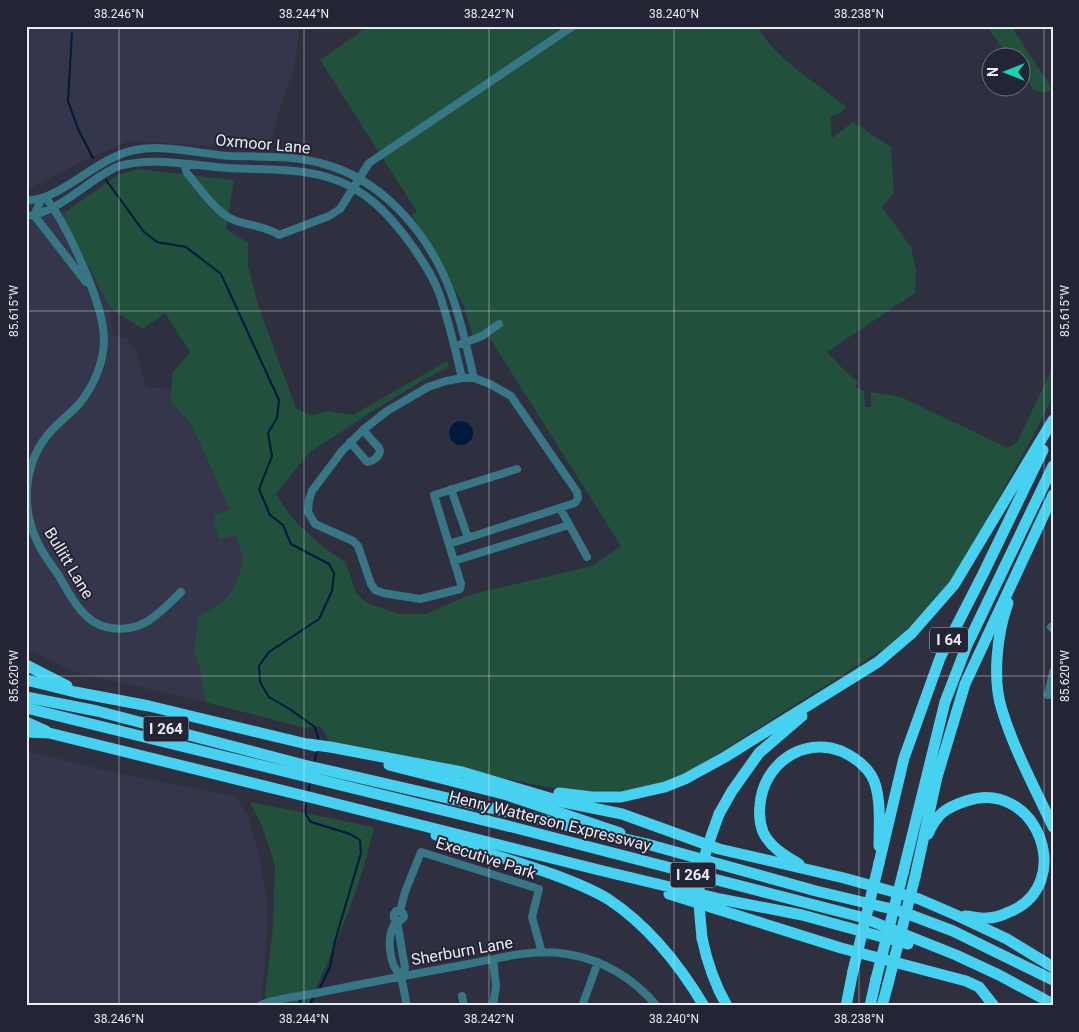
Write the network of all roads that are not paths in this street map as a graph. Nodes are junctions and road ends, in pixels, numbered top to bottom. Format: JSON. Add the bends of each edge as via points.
{"nodes":[{"id":1,"x":573,"y":26,"type":"edge"},
{"id":2,"x":184,"y":164,"type":"junction"},
{"id":3,"x":359,"y":178,"type":"junction"},
{"id":4,"x":354,"y":188,"type":"junction"},
{"id":5,"x":43,"y":197,"type":"junction"},
{"id":6,"x":26,"y":201,"type":"edge"},
{"id":7,"x":54,"y":208,"type":"junction"},
{"id":8,"x":30,"y":216,"type":"edge"},
{"id":9,"x":92,"y":290,"type":"junction"},
{"id":10,"x":499,"y":324,"type":"dead end"},
{"id":11,"x":466,"y":343,"type":"junction"},
{"id":12,"x":454,"y":346,"type":"junction"},
{"id":13,"x":462,"y":378,"type":"junction"},
{"id":14,"x":474,"y":378,"type":"junction"},
{"id":15,"x":1053,"y":420,"type":"edge"},
{"id":16,"x":363,"y":430,"type":"junction"},
{"id":17,"x":1053,"y":430,"type":"edge"},
{"id":18,"x":350,"y":442,"type":"junction"},
{"id":19,"x":1053,"y":466,"type":"edge"},
{"id":20,"x":517,"y":469,"type":"dead end"},
{"id":21,"x":26,"y":483,"type":"edge"},
{"id":22,"x":452,"y":489,"type":"junction"},
{"id":23,"x":1053,"y":495,"type":"edge"},
{"id":24,"x":1053,"y":499,"type":"edge"},
{"id":25,"x":560,"y":508,"type":"junction"},
{"id":26,"x":569,"y":526,"type":"junction"},
{"id":27,"x":468,"y":538,"type":"junction"},
{"id":28,"x":449,"y":544,"type":"junction"},
{"id":29,"x":587,"y":556,"type":"dead end"},
{"id":30,"x":454,"y":561,"type":"junction"},
{"id":31,"x":181,"y":592,"type":"dead end"},
{"id":32,"x":26,"y":665,"type":"edge"},
{"id":33,"x":1053,"y":672,"type":"edge"},
{"id":34,"x":26,"y":680,"type":"edge"},
{"id":35,"x":838,"y":686,"type":"junction"},
{"id":36,"x":75,"y":692,"type":"junction"},
{"id":37,"x":1048,"y":694,"type":"dead end"},
{"id":38,"x":26,"y":697,"type":"edge"},
{"id":39,"x":26,"y":708,"type":"edge"},
{"id":40,"x":26,"y":722,"type":"edge"},
{"id":41,"x":26,"y":732,"type":"edge"},
{"id":42,"x":49,"y":733,"type":"junction"},
{"id":43,"x":329,"y":748,"type":"junction"},
{"id":44,"x":302,"y":770,"type":"junction"},
{"id":45,"x":323,"y":775,"type":"junction"},
{"id":46,"x":515,"y":788,"type":"junction"},
{"id":47,"x":385,"y":816,"type":"junction"},
{"id":48,"x":1053,"y":827,"type":"edge"},
{"id":49,"x":647,"y":844,"type":"junction"},
{"id":50,"x":921,"y":850,"type":"junction"},
{"id":51,"x":880,"y":862,"type":"junction"},
{"id":52,"x":599,"y":870,"type":"junction"},
{"id":53,"x":812,"y":871,"type":"junction"},
{"id":54,"x":956,"y":915,"type":"junction"},
{"id":55,"x":542,"y":953,"type":"junction"},
{"id":56,"x":493,"y":960,"type":"junction"},
{"id":57,"x":598,"y":962,"type":"junction"},
{"id":58,"x":1053,"y":967,"type":"edge"},
{"id":59,"x":402,"y":976,"type":"junction"},
{"id":60,"x":1053,"y":980,"type":"edge"},
{"id":61,"x":462,"y":996,"type":"dead end"},
{"id":62,"x":1053,"y":1004,"type":"edge"},
{"id":63,"x":259,"y":1006,"type":"edge"},
{"id":64,"x":407,"y":1006,"type":"edge"},
{"id":65,"x":464,"y":1006,"type":"edge"},
{"id":66,"x":493,"y":1006,"type":"edge"},
{"id":67,"x":582,"y":1006,"type":"edge"},
{"id":68,"x":657,"y":1006,"type":"edge"},
{"id":69,"x":704,"y":1006,"type":"edge"},
{"id":70,"x":727,"y":1006,"type":"edge"},
{"id":71,"x":846,"y":1006,"type":"edge"},
{"id":72,"x":870,"y":1006,"type":"edge"},
{"id":73,"x":882,"y":1006,"type":"edge"},
{"id":74,"x":994,"y":1006,"type":"edge"},
{"id":75,"x":1046,"y":1006,"type":"edge"}],
"edges":[{"from":1,"to":3,"type":"street","via":[[369,163]]},
{"from":2,"to":4,"type":"street","name":"Oxmoor Lane","via":[[310,173]]},
{"from":2,"to":4,"type":"street","via":[[187,173],[225,215],[279,235],[336,212],[344,206]]},
{"from":2,"to":7,"type":"street","name":"Oxmoor Lane","via":[[138,162],[117,167]]},
{"from":3,"to":4,"type":"street"},
{"from":3,"to":5,"type":"street","name":"Oxmoor Lane","via":[[332,166],[302,160],[136,150],[101,164]]},
{"from":3,"to":11,"type":"street","name":"Oxmoor Lane","via":[[390,200],[435,259],[452,297]]},
{"from":4,"to":12,"type":"street","name":"Oxmoor Lane","via":[[391,217],[422,261],[438,292]]},
{"from":5,"to":6,"type":"street","name":"Oxmoor Lane"},
{"from":5,"to":7,"type":"street","name":"Bullitt Lane"},
{"from":5,"to":8,"type":"street"},
{"from":7,"to":8,"type":"street","name":"Oxmoor Lane"},
{"from":7,"to":9,"type":"street","name":"Bullitt Lane"},
{"from":8,"to":9,"type":"street","name":"Bullitt Lane"},
{"from":9,"to":21,"type":"street","name":"Bullitt Lane","via":[[104,331],[99,367],[87,393],[40,446]]},
{"from":10,"to":11,"type":"street"},
{"from":11,"to":12,"type":"street"},
{"from":11,"to":14,"type":"street","name":"Oxmoor Lane"},
{"from":12,"to":13,"type":"street","name":"Oxmoor Lane"},
{"from":13,"to":14,"type":"street"},
{"from":13,"to":16,"type":"street","via":[[428,387]]},
{"from":14,"to":25,"type":"street","via":[[511,396],[577,492],[575,503]]},
{"from":15,"to":35,"type":"highway","via":[[954,585],[912,633],[878,662]]},
{"from":16,"to":18,"type":"street"},
{"from":16,"to":18,"type":"street","via":[[379,448],[378,456],[367,462]]},
{"from":17,"to":51,"type":"highway","number":"I 64","via":[[940,658],[904,758]]},
{"from":18,"to":30,"type":"street","via":[[320,478],[308,500],[308,512],[314,524],[353,541],[358,546],[371,584],[383,593],[420,599],[460,589]]},
{"from":19,"to":72,"type":"highway","number":"I 64","bridge":true,"via":[[967,645],[945,702]]},
{"from":20,"to":22,"type":"street"},
{"from":21,"to":31,"type":"street","name":"Bullitt Lane","via":[[28,516],[37,540],[78,607],[95,622],[109,628],[137,627],[152,620]]},
{"from":22,"to":27,"type":"street"},
{"from":22,"to":28,"type":"street","via":[[434,494]]},
{"from":23,"to":50,"type":"highway","via":[[966,684],[937,776]]},
{"from":24,"to":48,"type":"highway","via":[[1006,608],[998,651],[997,682],[1001,708],[1012,739]]},
{"from":25,"to":26,"type":"street"},
{"from":25,"to":27,"type":"street"},
{"from":26,"to":29,"type":"street"},
{"from":26,"to":30,"type":"street"},
{"from":27,"to":28,"type":"street"},
{"from":28,"to":30,"type":"street"},
{"from":32,"to":36,"type":"highway"},
{"from":33,"to":37,"type":"street"},
{"from":34,"to":36,"type":"highway"},
{"from":35,"to":46,"type":"highway","via":[[725,756],[665,787],[621,797],[567,795]]},
{"from":35,"to":70,"type":"highway","bridge":true,"via":[[759,753],[732,790],[705,850],[699,898],[702,938],[718,991]]},
{"from":36,"to":43,"type":"highway"},
{"from":38,"to":44,"type":"highway","name":"Henry Watterson Expressway","number":"I 264","via":[[97,711]]},
{"from":39,"to":44,"type":"highway","name":"Henry Watterson Expressway","number":"I 264"},
{"from":40,"to":42,"type":"highway"},
{"from":41,"to":42,"type":"highway"},
{"from":42,"to":47,"type":"highway"},
{"from":43,"to":46,"type":"highway","via":[[462,772]]},
{"from":43,"to":49,"type":"highway","via":[[507,795]]},
{"from":44,"to":45,"type":"highway","name":"Henry Watterson Expressway","number":"I 264"},
{"from":45,"to":49,"type":"highway","name":"Henry Watterson Expressway","number":"I 264"},
{"from":45,"to":62,"type":"highway","name":"Henry Watterson Expressway","number":"I 264","via":[[861,917],[956,955]]},
{"from":46,"to":53,"type":"highway","via":[[622,814],[720,849]]},
{"from":47,"to":52,"type":"highway"},
{"from":47,"to":69,"type":"highway","via":[[562,878],[607,898],[662,946]]},
{"from":49,"to":60,"type":"highway","name":"Henry Watterson Expressway","number":"I 264","via":[[900,911],[953,931]]},
{"from":50,"to":54,"type":"highway","via":[[940,813],[954,804],[972,799],[988,797],[1018,807],[1036,828],[1045,856],[1043,873],[1028,900],[1017,909],[988,918]]},
{"from":50,"to":73,"type":"highway","bridge":true},
{"from":51,"to":53,"type":"highway","via":[[878,809],[871,775],[850,755],[822,747],[791,754],[778,764],[761,792],[759,814],[763,831],[773,847]]},
{"from":51,"to":71,"type":"highway","number":"I 64","bridge":true},
{"from":52,"to":74,"type":"highway","via":[[841,948],[966,981],[979,987]]},
{"from":52,"to":75,"type":"highway","via":[[720,900],[802,915],[927,949],[998,979]]},
{"from":53,"to":54,"type":"highway","via":[[919,899]]},
{"from":54,"to":58,"type":"highway","via":[[1007,939]]},
{"from":55,"to":56,"type":"street","name":"Sherburn Lane"},
{"from":55,"to":57,"type":"street","name":"Sherburn Lane","via":[[568,954]]},
{"from":55,"to":59,"type":"street","name":"Executive Park","via":[[532,917],[539,889],[421,852],[400,911],[394,914],[397,921],[389,939],[396,972]]},
{"from":56,"to":59,"type":"street","name":"Sherburn Lane"},
{"from":56,"to":66,"type":"street","via":[[496,986]]},
{"from":57,"to":67,"type":"street"},
{"from":57,"to":68,"type":"street","name":"Sherburn Lane","via":[[630,979]]},
{"from":59,"to":63,"type":"street","name":"Sherburn Lane"},
{"from":59,"to":64,"type":"street","name":"Executive Park"},
{"from":61,"to":65,"type":"street"}]}
